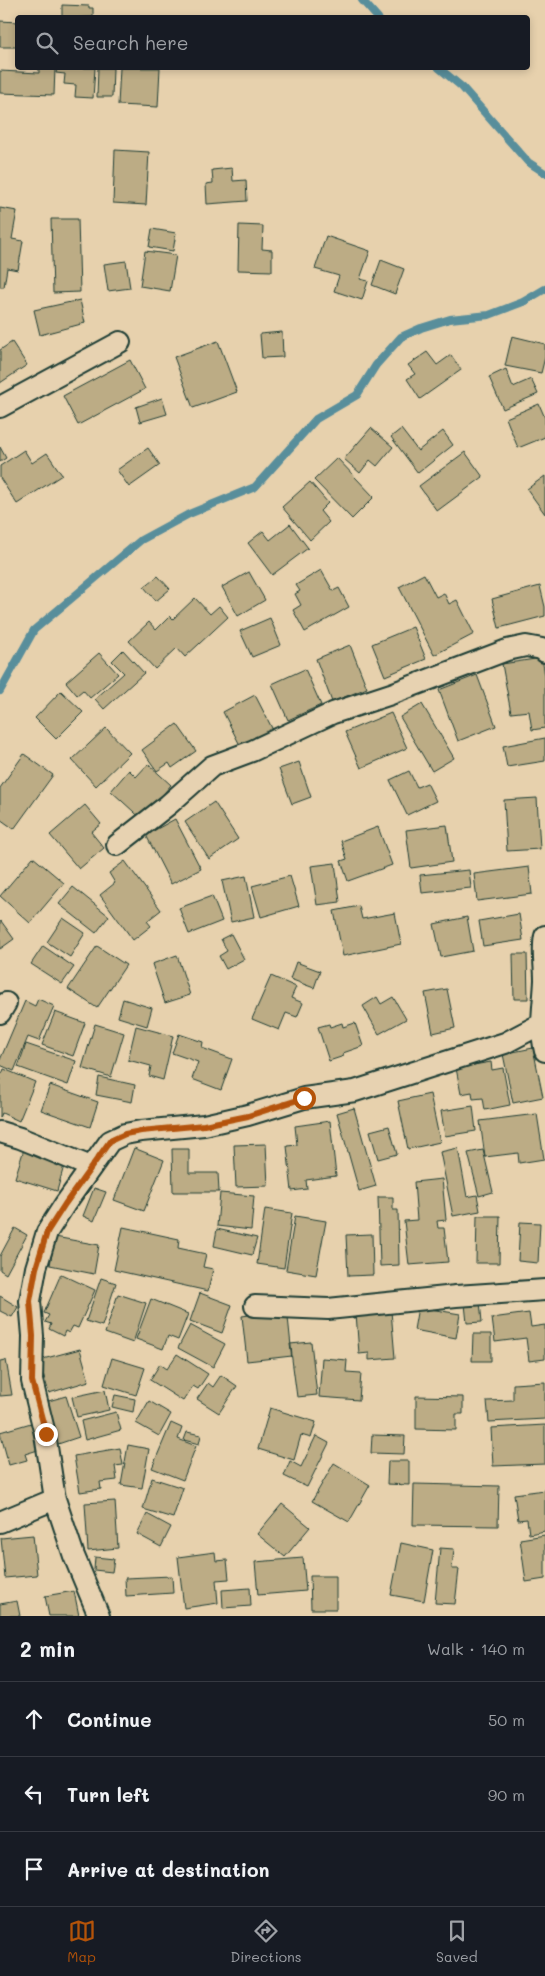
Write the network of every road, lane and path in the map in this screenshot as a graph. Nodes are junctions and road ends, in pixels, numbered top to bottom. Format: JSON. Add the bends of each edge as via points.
{"nodes":[{"id":1,"x":120,"y":342,"type":"dead end"},
{"id":2,"x":0,"y":407,"type":"edge"},
{"id":3,"x":545,"y":652,"type":"edge"},
{"id":4,"x":117,"y":845,"type":"dead end"},
{"id":5,"x":545,"y":936,"type":"edge"},
{"id":6,"x":545,"y":979,"type":"edge"},
{"id":7,"x":541,"y":1024,"type":"junction"},
{"id":8,"x":545,"y":1050,"type":"edge"},
{"id":9,"x":0,"y":1132,"type":"edge"},
{"id":10,"x":91,"y":1167,"type":"junction"},
{"id":11,"x":545,"y":1290,"type":"edge"},
{"id":12,"x":255,"y":1306,"type":"dead end"},
{"id":13,"x":55,"y":1499,"type":"junction"},
{"id":14,"x":0,"y":1522,"type":"edge"},
{"id":15,"x":99,"y":1616,"type":"edge"}],
"edges":[{"from":1,"to":2,"type":"street"},
{"from":3,"to":4,"type":"street","via":[[526,646],[507,650],[333,713],[212,766]]},
{"from":5,"to":6,"type":"street"},
{"from":6,"to":7,"type":"street"},
{"from":7,"to":8,"type":"street"},
{"from":7,"to":10,"type":"street","via":[[505,1042],[355,1090],[304,1098],[248,1116],[204,1125],[125,1134],[110,1141]]},
{"from":9,"to":10,"type":"street"},
{"from":10,"to":13,"type":"street","via":[[47,1232],[30,1301],[32,1381],[46,1434]]},
{"from":11,"to":12,"type":"street","via":[[328,1309]]},
{"from":13,"to":14,"type":"street"},
{"from":13,"to":15,"type":"street"}]}
